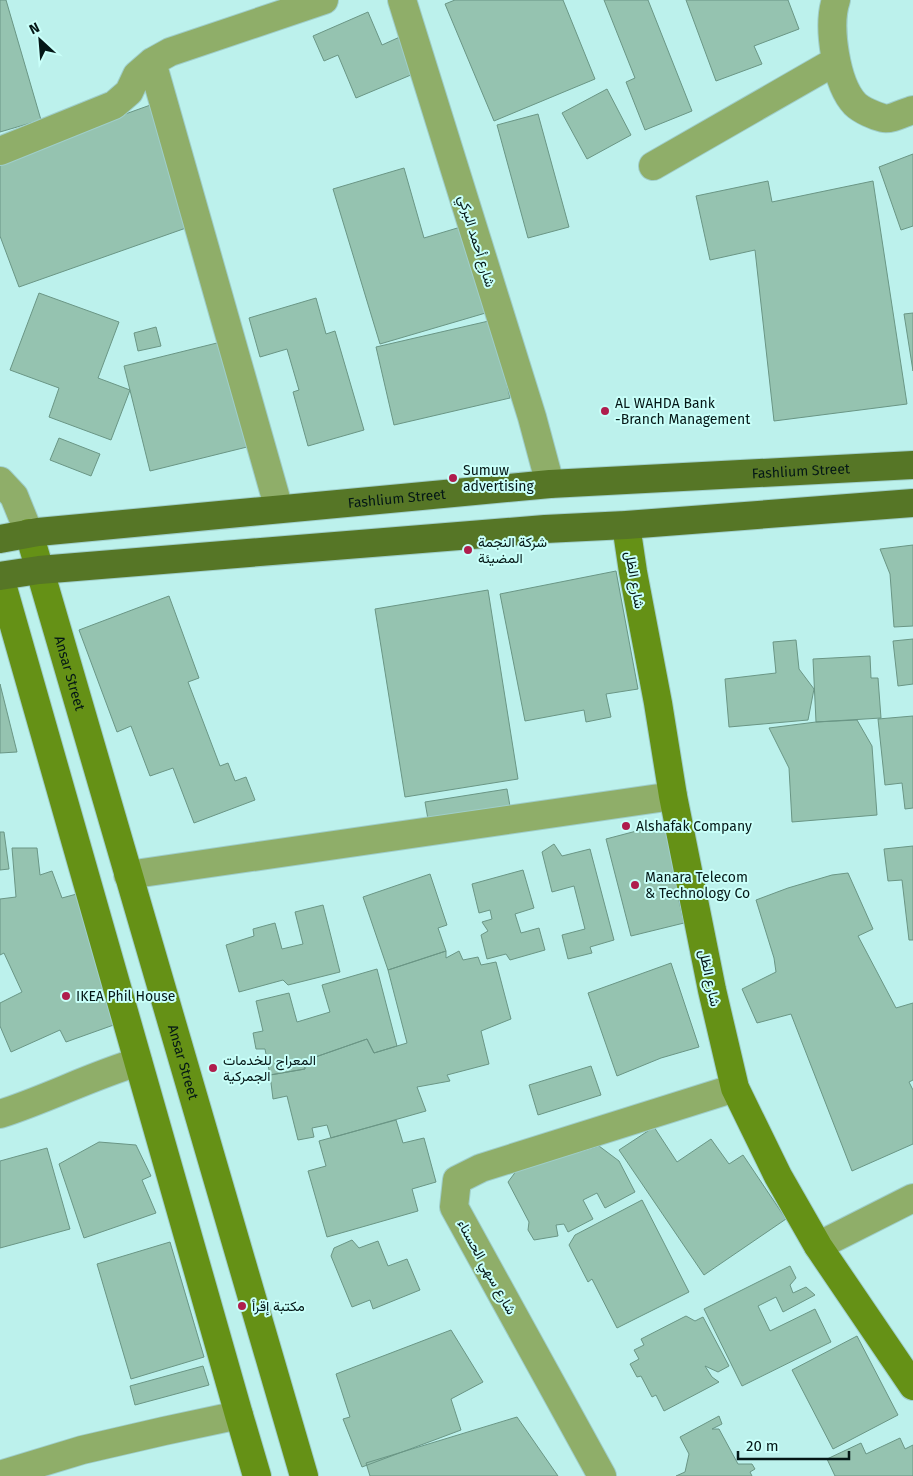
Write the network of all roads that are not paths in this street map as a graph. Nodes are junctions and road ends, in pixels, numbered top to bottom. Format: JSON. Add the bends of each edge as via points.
{"nodes":[{"id":1,"x":324,"y":0,"type":"edge"},
{"id":2,"x":402,"y":0,"type":"edge"},
{"id":3,"x":836,"y":0,"type":"edge"},
{"id":4,"x":836,"y":61,"type":"junction"},
{"id":5,"x":152,"y":62,"type":"junction"},
{"id":6,"x":913,"y":110,"type":"edge"},
{"id":7,"x":0,"y":151,"type":"edge"},
{"id":8,"x":653,"y":166,"type":"dead end"},
{"id":9,"x":913,"y":465,"type":"edge"},
{"id":10,"x":0,"y":481,"type":"edge"},
{"id":11,"x":550,"y":484,"type":"junction"},
{"id":12,"x":913,"y":503,"type":"edge"},
{"id":13,"x":279,"y":509,"type":"junction"},
{"id":14,"x":626,"y":525,"type":"junction"},
{"id":15,"x":29,"y":533,"type":"junction"},
{"id":16,"x":0,"y":539,"type":"edge"},
{"id":17,"x":39,"y":570,"type":"junction"},
{"id":18,"x":0,"y":576,"type":"edge"},
{"id":19,"x":673,"y":796,"type":"junction"},
{"id":20,"x":128,"y":876,"type":"junction"},
{"id":21,"x":138,"y":1062,"type":"junction"},
{"id":22,"x":735,"y":1088,"type":"junction"},
{"id":23,"x":0,"y":1114,"type":"edge"},
{"id":24,"x":913,"y":1198,"type":"edge"},
{"id":25,"x":818,"y":1246,"type":"junction"},
{"id":26,"x":913,"y":1386,"type":"edge"},
{"id":27,"x":238,"y":1415,"type":"junction"},
{"id":28,"x":0,"y":1475,"type":"edge"},
{"id":29,"x":257,"y":1476,"type":"edge"},
{"id":30,"x":304,"y":1476,"type":"edge"},
{"id":31,"x":602,"y":1476,"type":"edge"}],
"edges":[{"from":1,"to":5,"type":"street","via":[[170,52]]},
{"from":2,"to":11,"type":"street","name":"شارع أحمد البركي"},
{"from":3,"to":4,"type":"street","via":[[833,30]]},
{"from":4,"to":6,"type":"street","via":[[848,94],[860,109],[885,118]]},
{"from":4,"to":8,"type":"street"},
{"from":5,"to":7,"type":"street","via":[[138,74],[129,92],[114,105]]},
{"from":5,"to":13,"type":"street"},
{"from":9,"to":11,"type":"main road","name":"Fashlium Street"},
{"from":10,"to":15,"type":"street","via":[[14,496]]},
{"from":11,"to":13,"type":"main road","name":"Fashlium Street"},
{"from":12,"to":14,"type":"main road"},
{"from":13,"to":15,"type":"main road","name":"Fashlium Street"},
{"from":14,"to":17,"type":"main road"},
{"from":14,"to":19,"type":"main road","name":"شارع الظل"},
{"from":15,"to":16,"type":"main road","name":"Fashlium Street"},
{"from":15,"to":17,"type":"main road","name":"Ansar Street"},
{"from":17,"to":18,"type":"main road"},
{"from":17,"to":20,"type":"main road","name":"Ansar Street"},
{"from":18,"to":21,"type":"main road"},
{"from":19,"to":20,"type":"street"},
{"from":19,"to":22,"type":"main road","name":"شارع الظل"},
{"from":20,"to":30,"type":"main road","name":"Ansar Street"},
{"from":21,"to":23,"type":"street"},
{"from":21,"to":27,"type":"main road"},
{"from":22,"to":25,"type":"main road","name":"شارع الظل","via":[[778,1176]]},
{"from":22,"to":31,"type":"street","name":"شارع سهي الحسناء","via":[[481,1168],[457,1180],[454,1207]]},
{"from":24,"to":25,"type":"street"},
{"from":25,"to":26,"type":"main road","name":"شارع الظل"},
{"from":27,"to":28,"type":"street","via":[[82,1450]]},
{"from":27,"to":29,"type":"main road"}]}
